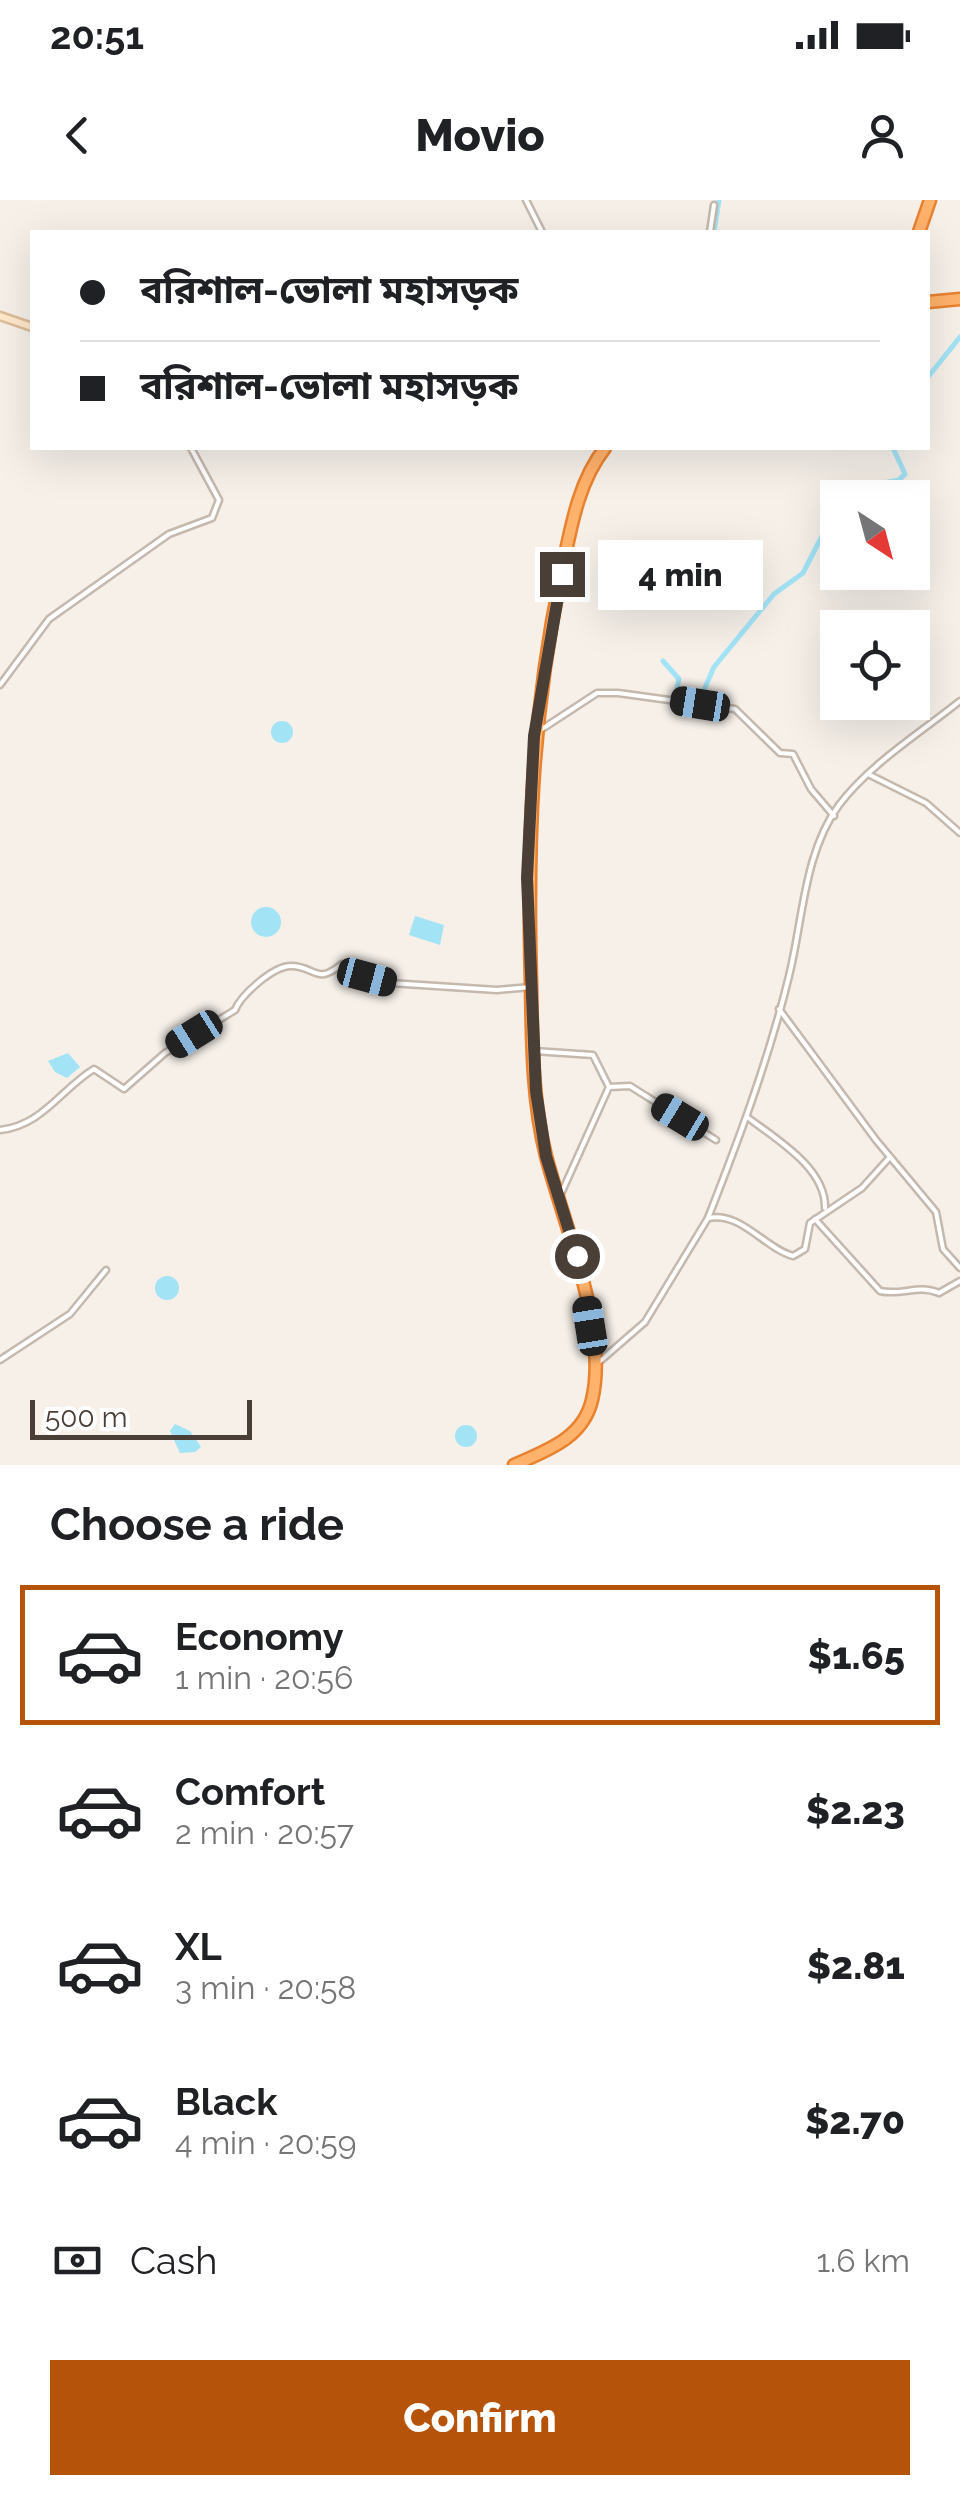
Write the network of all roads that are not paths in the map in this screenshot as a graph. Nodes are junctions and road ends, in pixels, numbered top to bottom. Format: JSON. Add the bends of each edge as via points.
{"nodes":[{"id":1,"x":526,"y":200,"type":"edge"},
{"id":2,"x":930,"y":200,"type":"edge"},
{"id":3,"x":714,"y":205,"type":"dead end"},
{"id":4,"x":541,"y":230,"type":"edge"},
{"id":5,"x":710,"y":230,"type":"edge"},
{"id":6,"x":920,"y":230,"type":"edge"},
{"id":7,"x":960,"y":299,"type":"edge"},
{"id":8,"x":930,"y":302,"type":"edge"},
{"id":9,"x":0,"y":316,"type":"edge"},
{"id":10,"x":30,"y":326,"type":"edge"},
{"id":11,"x":192,"y":450,"type":"edge"},
{"id":12,"x":604,"y":450,"type":"edge"},
{"id":13,"x":0,"y":685,"type":"edge"},
{"id":14,"x":960,"y":701,"type":"edge"},
{"id":15,"x":534,"y":736,"type":"junction"},
{"id":16,"x":870,"y":775,"type":"junction"},
{"id":17,"x":834,"y":816,"type":"junction"},
{"id":18,"x":960,"y":833,"type":"edge"},
{"id":19,"x":531,"y":987,"type":"junction"},
{"id":20,"x":779,"y":1009,"type":"junction"},
{"id":21,"x":533,"y":1051,"type":"junction"},
{"id":22,"x":610,"y":1086,"type":"junction"},
{"id":23,"x":748,"y":1117,"type":"junction"},
{"id":24,"x":0,"y":1130,"type":"edge"},
{"id":25,"x":716,"y":1140,"type":"dead end"},
{"id":26,"x":890,"y":1157,"type":"junction"},
{"id":27,"x":560,"y":1196,"type":"junction"},
{"id":28,"x":825,"y":1210,"type":"junction"},
{"id":29,"x":708,"y":1218,"type":"junction"},
{"id":30,"x":815,"y":1219,"type":"junction"},
{"id":31,"x":960,"y":1268,"type":"edge"},
{"id":32,"x":106,"y":1270,"type":"dead end"},
{"id":33,"x":960,"y":1281,"type":"edge"},
{"id":34,"x":0,"y":1360,"type":"edge"},
{"id":35,"x":595,"y":1364,"type":"junction"},
{"id":36,"x":514,"y":1465,"type":"edge"}],
"edges":[{"from":1,"to":4,"type":"street"},
{"from":2,"to":6,"type":"highway"},
{"from":3,"to":5,"type":"street"},
{"from":7,"to":8,"type":"highway"},
{"from":9,"to":10,"type":"main road"},
{"from":11,"to":13,"type":"street","via":[[220,500],[212,518],[170,534],[49,619]]},
{"from":12,"to":15,"type":"highway","via":[[575,510]]},
{"from":14,"to":16,"type":"street"},
{"from":15,"to":17,"type":"street","via":[[597,694],[735,710],[780,753],[792,754]]},
{"from":15,"to":19,"type":"highway","via":[[527,878]]},
{"from":16,"to":17,"type":"street"},
{"from":16,"to":18,"type":"street","via":[[926,804]]},
{"from":17,"to":20,"type":"street","via":[[809,875]]},
{"from":19,"to":21,"type":"highway"},
{"from":19,"to":24,"type":"street","via":[[390,983],[342,964],[318,976],[294,965],[282,968],[239,999],[235,1010],[164,1053],[124,1088],[94,1069],[26,1124]]},
{"from":20,"to":23,"type":"street"},
{"from":20,"to":26,"type":"street"},
{"from":21,"to":22,"type":"street","via":[[593,1056]]},
{"from":21,"to":27,"type":"highway","via":[[546,1156]]},
{"from":22,"to":25,"type":"street","via":[[630,1086]]},
{"from":22,"to":27,"type":"street"},
{"from":23,"to":28,"type":"street","via":[[822,1184]]},
{"from":23,"to":29,"type":"street"},
{"from":26,"to":28,"type":"street","via":[[862,1188]]},
{"from":26,"to":31,"type":"street","via":[[936,1212],[943,1249]]},
{"from":27,"to":35,"type":"highway"},
{"from":28,"to":30,"type":"street"},
{"from":29,"to":30,"type":"street","via":[[739,1224],[793,1256],[806,1249]]},
{"from":29,"to":35,"type":"street","via":[[645,1322]]},
{"from":30,"to":33,"type":"street","via":[[880,1291],[920,1286],[940,1293]]},
{"from":32,"to":34,"type":"street","via":[[70,1314]]},
{"from":35,"to":36,"type":"highway","via":[[592,1402],[580,1426],[562,1444]]}]}
